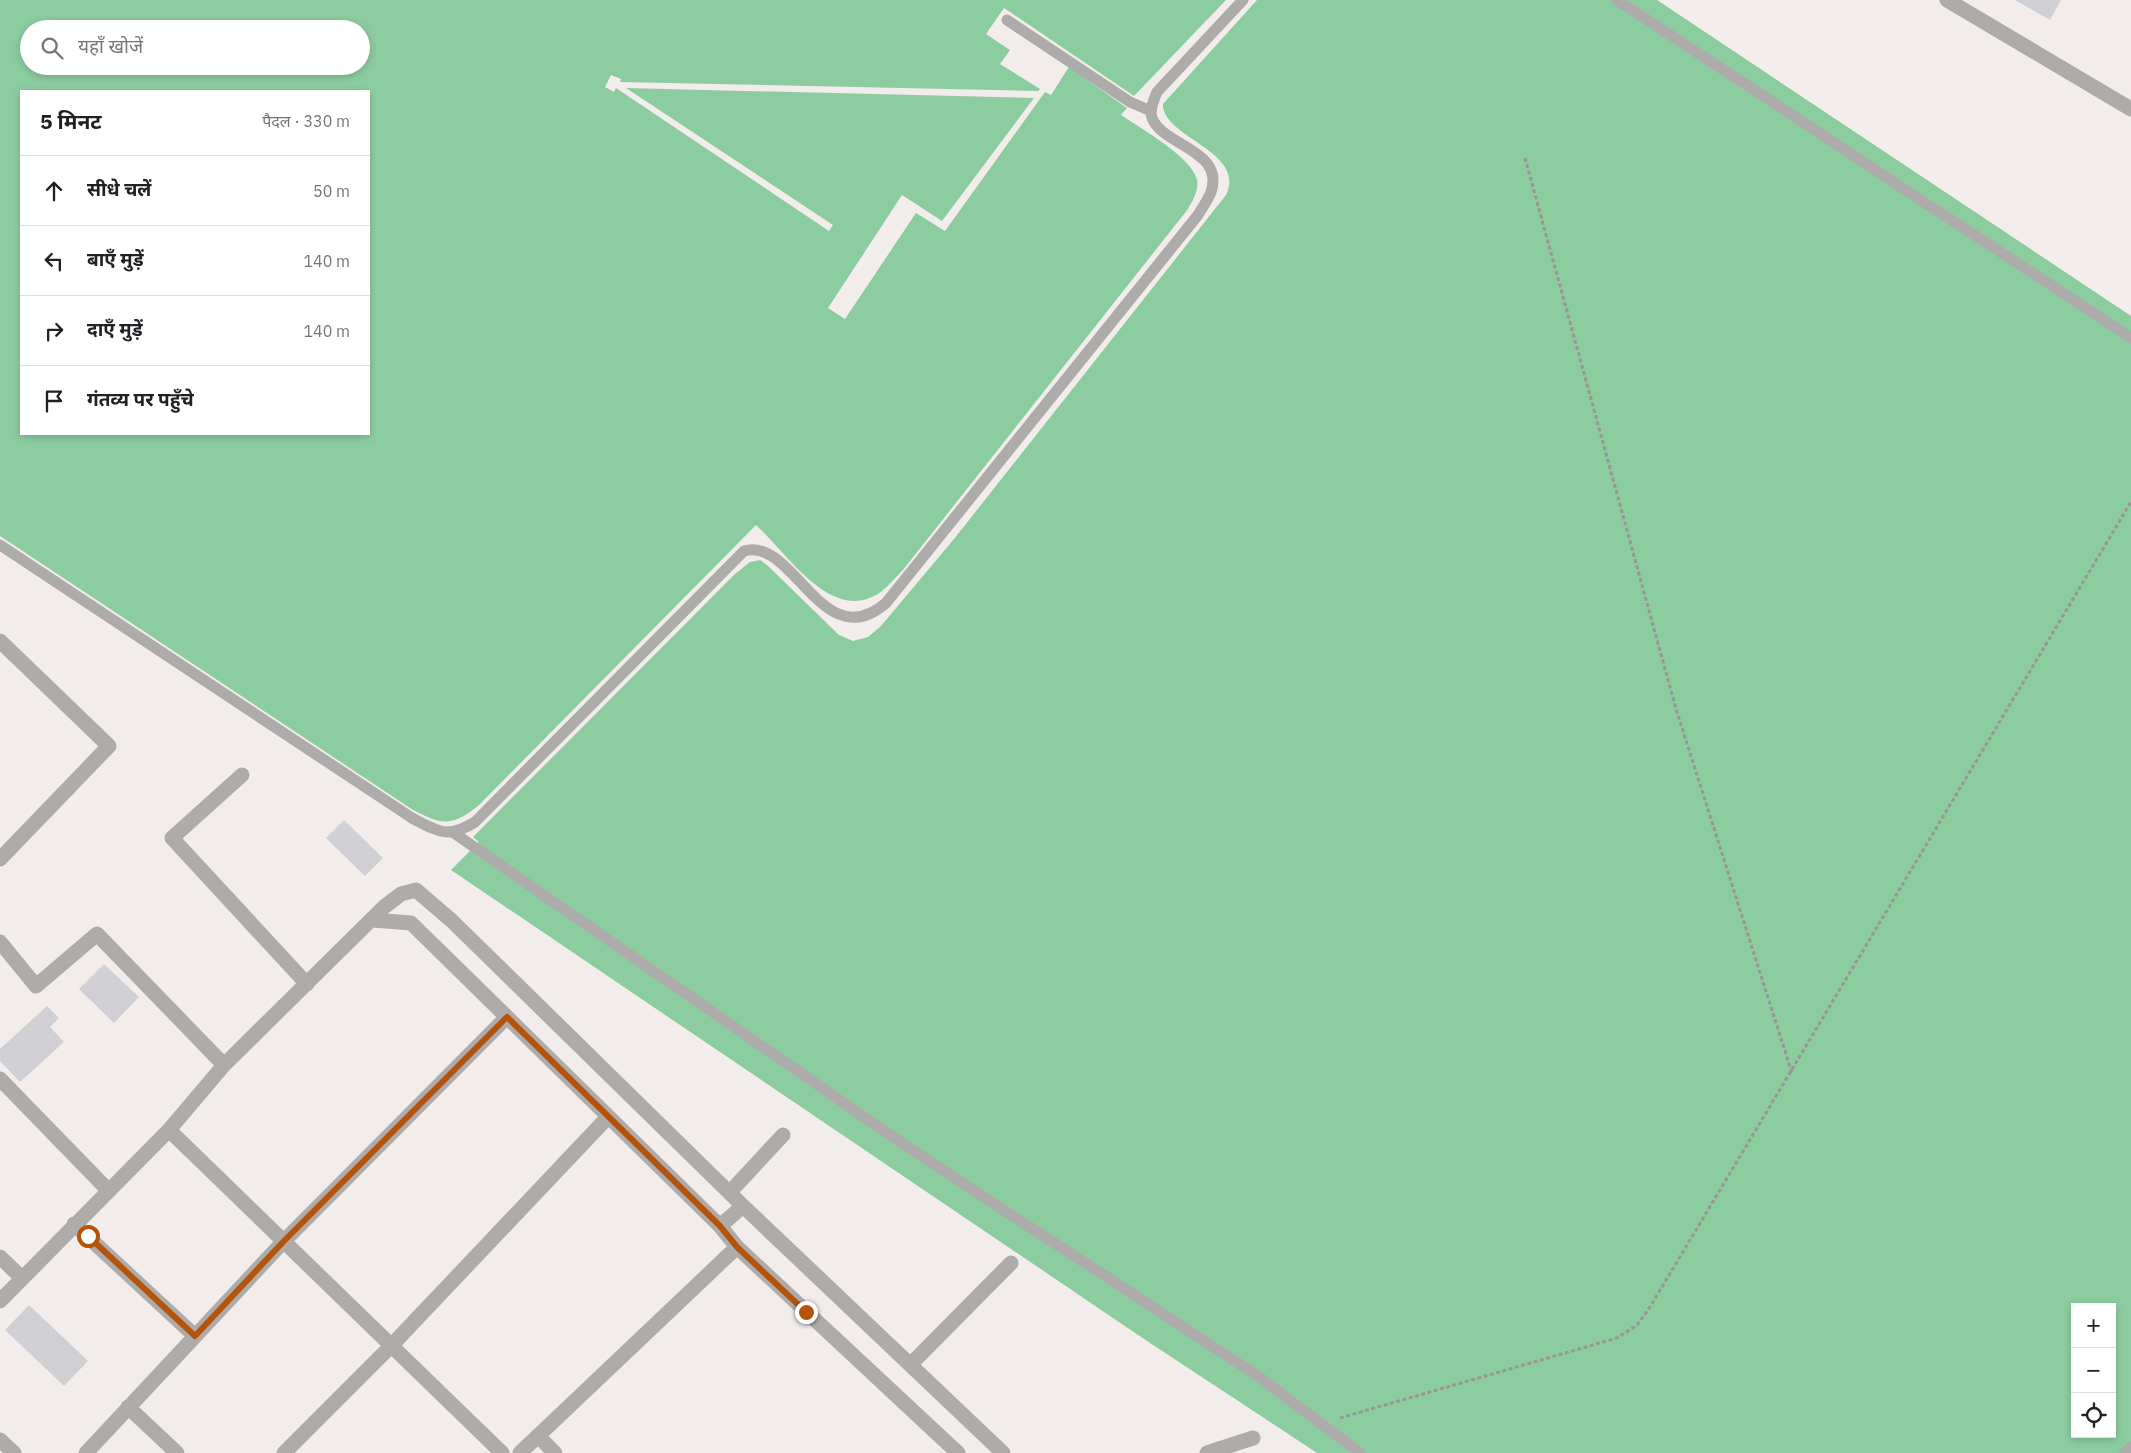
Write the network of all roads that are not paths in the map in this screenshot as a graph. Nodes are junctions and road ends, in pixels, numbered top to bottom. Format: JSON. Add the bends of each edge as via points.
{"nodes":[{"id":1,"x":1243,"y":0,"type":"edge"},
{"id":2,"x":1616,"y":0,"type":"edge"},
{"id":3,"x":1947,"y":0,"type":"edge"},
{"id":4,"x":1007,"y":20,"type":"dead end"},
{"id":5,"x":2131,"y":108,"type":"edge"},
{"id":6,"x":1151,"y":111,"type":"junction"},
{"id":7,"x":2131,"y":338,"type":"edge"},
{"id":8,"x":0,"y":545,"type":"edge"},
{"id":9,"x":0,"y":641,"type":"edge"},
{"id":10,"x":242,"y":775,"type":"dead end"},
{"id":11,"x":454,"y":833,"type":"junction"},
{"id":12,"x":0,"y":859,"type":"edge"},
{"id":13,"x":373,"y":920,"type":"junction"},
{"id":14,"x":0,"y":942,"type":"edge"},
{"id":15,"x":307,"y":984,"type":"junction"},
{"id":16,"x":507,"y":1017,"type":"junction"},
{"id":17,"x":224,"y":1065,"type":"junction"},
{"id":18,"x":0,"y":1079,"type":"edge"},
{"id":19,"x":608,"y":1117,"type":"junction"},
{"id":20,"x":168,"y":1130,"type":"junction"},
{"id":21,"x":783,"y":1135,"type":"dead end"},
{"id":22,"x":108,"y":1190,"type":"junction"},
{"id":23,"x":730,"y":1192,"type":"junction"},
{"id":24,"x":743,"y":1206,"type":"junction"},
{"id":25,"x":74,"y":1224,"type":"junction"},
{"id":26,"x":720,"y":1226,"type":"junction"},
{"id":27,"x":283,"y":1242,"type":"junction"},
{"id":28,"x":737,"y":1247,"type":"junction"},
{"id":29,"x":0,"y":1257,"type":"edge"},
{"id":30,"x":1011,"y":1263,"type":"dead end"},
{"id":31,"x":22,"y":1278,"type":"junction"},
{"id":32,"x":0,"y":1301,"type":"edge"},
{"id":33,"x":195,"y":1336,"type":"junction"},
{"id":34,"x":390,"y":1346,"type":"junction"},
{"id":35,"x":911,"y":1364,"type":"junction"},
{"id":36,"x":128,"y":1407,"type":"junction"},
{"id":37,"x":538,"y":1437,"type":"junction"},
{"id":38,"x":1253,"y":1438,"type":"dead end"},
{"id":39,"x":0,"y":1440,"type":"edge"},
{"id":40,"x":2131,"y":1447,"type":"edge"},
{"id":41,"x":292,"y":1450,"type":"edge"},
{"id":42,"x":14,"y":1453,"type":"edge"},
{"id":43,"x":86,"y":1453,"type":"edge"},
{"id":44,"x":177,"y":1453,"type":"edge"},
{"id":45,"x":502,"y":1453,"type":"edge"},
{"id":46,"x":520,"y":1453,"type":"edge"},
{"id":47,"x":555,"y":1453,"type":"edge"},
{"id":48,"x":958,"y":1453,"type":"edge"},
{"id":49,"x":1003,"y":1453,"type":"edge"},
{"id":50,"x":1208,"y":1453,"type":"edge"},
{"id":51,"x":1360,"y":1453,"type":"edge"},
{"id":52,"x":2124,"y":1453,"type":"edge"}],
"edges":[{"from":1,"to":6,"type":"lane","via":[[1157,92]]},
{"from":2,"to":7,"type":"lane"},
{"from":3,"to":5,"type":"street"},
{"from":4,"to":6,"type":"lane","via":[[1130,102]]},
{"from":6,"to":11,"type":"lane","via":[[1158,126],[1208,165],[1212,190],[1185,231],[886,602],[874,614],[861,618],[845,616],[817,599],[771,554],[753,549],[744,551],[475,822]]},
{"from":8,"to":11,"type":"lane","via":[[412,818]]},
{"from":9,"to":12,"type":"street","via":[[109,746]]},
{"from":10,"to":15,"type":"street","via":[[172,838]]},
{"from":11,"to":51,"type":"lane","via":[[898,1141],[1258,1376]]},
{"from":13,"to":15,"type":"street"},
{"from":13,"to":16,"type":"street","via":[[411,923]]},
{"from":13,"to":23,"type":"street","via":[[401,894],[416,890],[452,921]]},
{"from":14,"to":17,"type":"street","via":[[36,986],[96,934]]},
{"from":15,"to":17,"type":"street"},
{"from":16,"to":19,"type":"street"},
{"from":16,"to":27,"type":"street"},
{"from":17,"to":20,"type":"street"},
{"from":18,"to":22,"type":"street"},
{"from":19,"to":26,"type":"street"},
{"from":19,"to":34,"type":"street"},
{"from":20,"to":22,"type":"street"},
{"from":20,"to":27,"type":"street"},
{"from":21,"to":23,"type":"street"},
{"from":22,"to":25,"type":"street"},
{"from":23,"to":24,"type":"street"},
{"from":24,"to":26,"type":"street"},
{"from":24,"to":35,"type":"street"},
{"from":25,"to":31,"type":"street"},
{"from":25,"to":33,"type":"street"},
{"from":26,"to":28,"type":"street"},
{"from":27,"to":33,"type":"street"},
{"from":27,"to":34,"type":"street"},
{"from":28,"to":37,"type":"street"},
{"from":28,"to":48,"type":"street"},
{"from":29,"to":31,"type":"street"},
{"from":30,"to":35,"type":"street"},
{"from":31,"to":32,"type":"street"},
{"from":33,"to":36,"type":"street"},
{"from":34,"to":41,"type":"street"},
{"from":34,"to":45,"type":"street"},
{"from":35,"to":49,"type":"street"},
{"from":36,"to":43,"type":"street"},
{"from":36,"to":44,"type":"street"},
{"from":37,"to":46,"type":"street"},
{"from":37,"to":47,"type":"street"},
{"from":38,"to":50,"type":"street"},
{"from":39,"to":42,"type":"street"},
{"from":40,"to":52,"type":"lane"}]}
